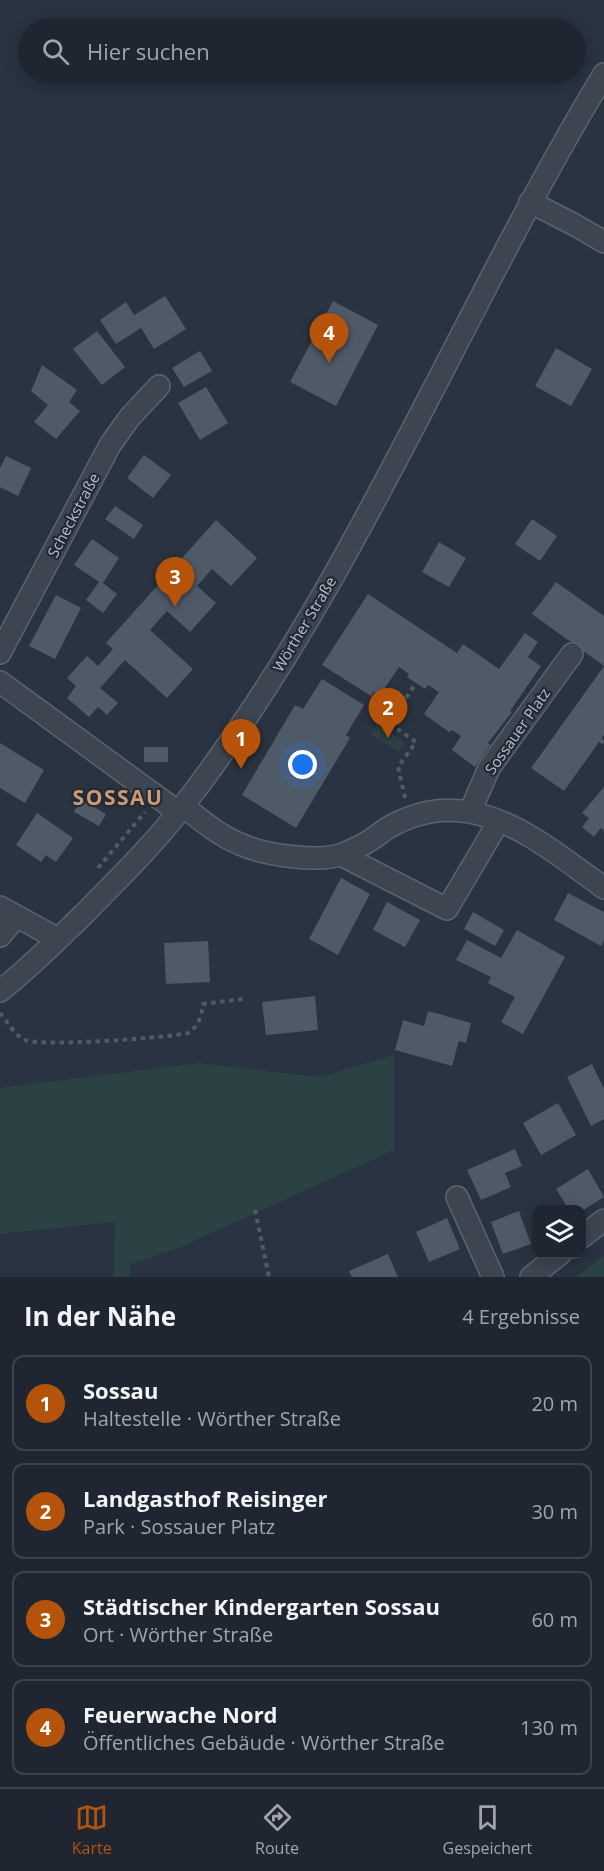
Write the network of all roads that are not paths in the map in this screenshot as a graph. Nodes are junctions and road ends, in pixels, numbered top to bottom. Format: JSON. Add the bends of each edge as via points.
{"nodes":[{"id":1,"x":604,"y":74,"type":"edge"},
{"id":2,"x":530,"y":202,"type":"junction"},
{"id":3,"x":604,"y":242,"type":"edge"},
{"id":4,"x":159,"y":386,"type":"dead end"},
{"id":5,"x":0,"y":653,"type":"edge"},
{"id":6,"x":572,"y":654,"type":"dead end"},
{"id":7,"x":0,"y":682,"type":"edge"},
{"id":8,"x":180,"y":809,"type":"junction"},
{"id":9,"x":470,"y":812,"type":"junction"},
{"id":10,"x":499,"y":821,"type":"junction"},
{"id":11,"x":341,"y":855,"type":"junction"},
{"id":12,"x":604,"y":888,"type":"edge"},
{"id":13,"x":8,"y":912,"type":"edge"},
{"id":14,"x":0,"y":936,"type":"edge"},
{"id":15,"x":58,"y":939,"type":"junction"},
{"id":16,"x":0,"y":991,"type":"edge"},
{"id":17,"x":457,"y":1197,"type":"dead end"},
{"id":18,"x":604,"y":1220,"type":"edge"},
{"id":19,"x":586,"y":1234,"type":"edge"},
{"id":20,"x":554,"y":1259,"type":"edge"},
{"id":21,"x":493,"y":1277,"type":"edge"},
{"id":22,"x":531,"y":1277,"type":"edge"}],
"edges":[{"from":1,"to":2,"type":"street","name":"Wörther Straße"},
{"from":2,"to":3,"type":"street"},
{"from":2,"to":8,"type":"street","name":"Wörther Straße","via":[[338,567],[253,709]]},
{"from":4,"to":5,"type":"street","name":"Scheckstraße","via":[[110,445]]},
{"from":6,"to":9,"type":"street","name":"Sossauer Platz","via":[[489,768]]},
{"from":7,"to":8,"type":"street","via":[[157,797]]},
{"from":8,"to":11,"type":"street","via":[[241,845],[276,854]]},
{"from":8,"to":15,"type":"street","name":"Wörther Straße"},
{"from":9,"to":10,"type":"street"},
{"from":9,"to":11,"type":"street","via":[[409,816]]},
{"from":10,"to":11,"type":"street","via":[[447,909]]},
{"from":10,"to":12,"type":"street","via":[[534,838]]},
{"from":13,"to":14,"type":"street"},
{"from":13,"to":15,"type":"street"},
{"from":15,"to":16,"type":"street","name":"Wörther Straße"},
{"from":17,"to":21,"type":"street"},
{"from":18,"to":19,"type":"street"},
{"from":20,"to":22,"type":"street"}]}
